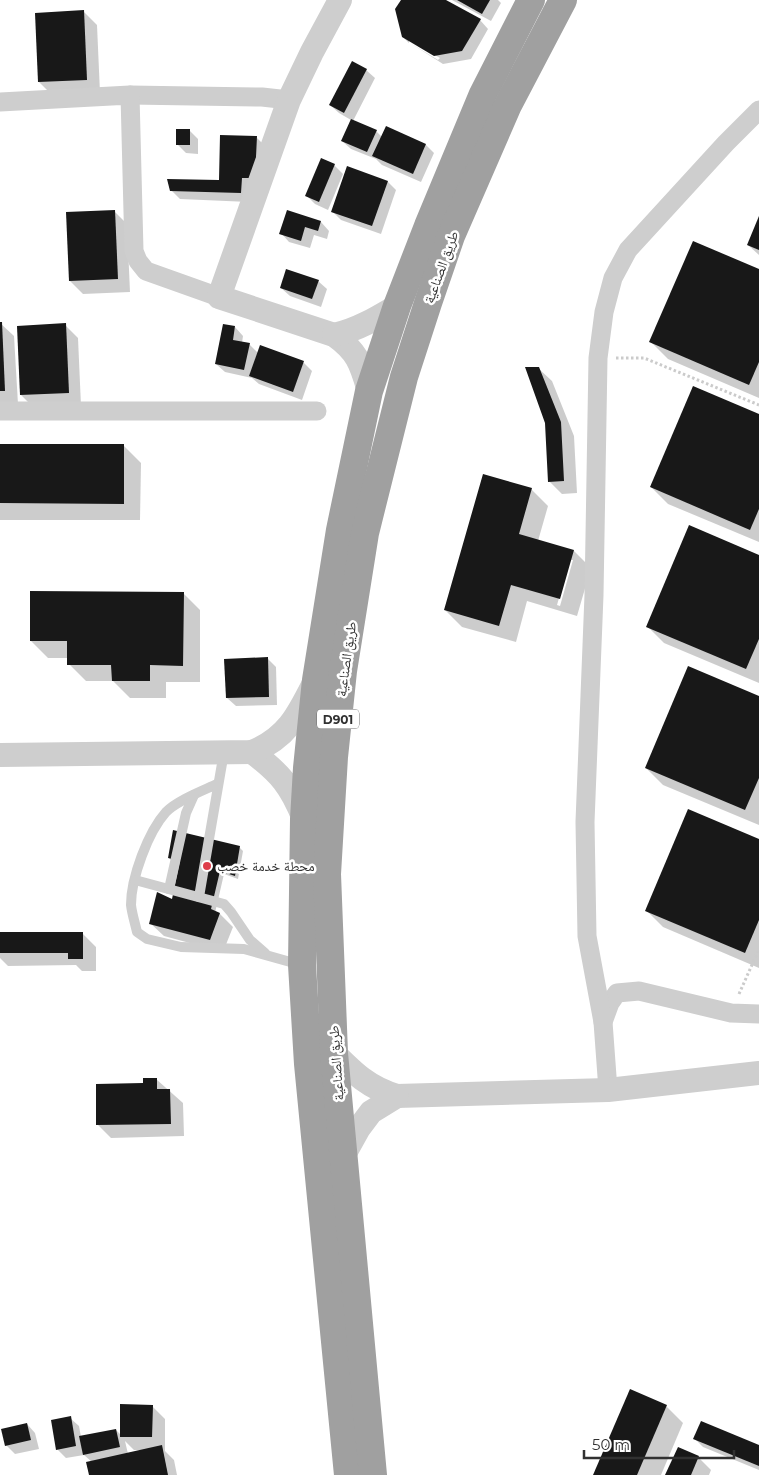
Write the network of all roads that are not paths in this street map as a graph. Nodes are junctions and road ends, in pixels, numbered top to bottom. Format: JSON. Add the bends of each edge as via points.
{"nodes":[{"id":1,"x":340,"y":0,"type":"edge"},
{"id":2,"x":531,"y":0,"type":"edge"},
{"id":3,"x":563,"y":0,"type":"edge"},
{"id":4,"x":130,"y":94,"type":"junction"},
{"id":5,"x":289,"y":100,"type":"junction"},
{"id":6,"x":0,"y":102,"type":"edge"},
{"id":7,"x":759,"y":110,"type":"edge"},
{"id":8,"x":219,"y":297,"type":"junction"},
{"id":9,"x":397,"y":306,"type":"junction"},
{"id":10,"x":334,"y":335,"type":"junction"},
{"id":11,"x":369,"y":391,"type":"junction"},
{"id":12,"x":0,"y":411,"type":"edge"},
{"id":13,"x":317,"y":411,"type":"dead end"},
{"id":14,"x":316,"y":680,"type":"junction"},
{"id":15,"x":224,"y":751,"type":"junction"},
{"id":16,"x":252,"y":752,"type":"junction"},
{"id":17,"x":0,"y":755,"type":"edge"},
{"id":18,"x":217,"y":784,"type":"junction"},
{"id":19,"x":194,"y":794,"type":"junction"},
{"id":20,"x":304,"y":819,"type":"junction"},
{"id":21,"x":135,"y":880,"type":"junction"},
{"id":22,"x":169,"y":889,"type":"junction"},
{"id":23,"x":199,"y":897,"type":"junction"},
{"id":24,"x":266,"y":955,"type":"junction"},
{"id":25,"x":302,"y":964,"type":"junction"},
{"id":26,"x":759,"y":1014,"type":"edge"},
{"id":27,"x":603,"y":1022,"type":"junction"},
{"id":28,"x":334,"y":1053,"type":"junction"},
{"id":29,"x":759,"y":1073,"type":"edge"},
{"id":30,"x":608,"y":1090,"type":"junction"},
{"id":31,"x":397,"y":1096,"type":"junction"},
{"id":32,"x":344,"y":1155,"type":"junction"},
{"id":33,"x":353,"y":1474,"type":"edge"}],
"edges":[{"from":1,"to":5,"type":"street"},
{"from":2,"to":9,"type":"highway","name":"طريق الصناعية","number":"D901","via":[[483,94]]},
{"from":3,"to":28,"type":"highway","name":"طريق الصناعية","number":"D901","via":[[508,105],[451,236],[404,376],[365,533],[341,690],[328,845]]},
{"from":4,"to":5,"type":"street"},
{"from":4,"to":6,"type":"street"},
{"from":4,"to":8,"type":"street","via":[[134,251],[138,261],[146,271]]},
{"from":5,"to":8,"type":"street"},
{"from":7,"to":27,"type":"street","via":[[628,250],[613,278],[604,312],[598,358],[585,822],[588,936]]},
{"from":8,"to":10,"type":"street"},
{"from":9,"to":10,"type":"street","via":[[349,332]]},
{"from":9,"to":11,"type":"highway","name":"طريق الصناعية","number":"D901"},
{"from":10,"to":11,"type":"street","via":[[355,353]]},
{"from":11,"to":14,"type":"highway","name":"طريق الصناعية","number":"D901","via":[[340,530]]},
{"from":12,"to":13,"type":"street"},
{"from":14,"to":16,"type":"street","via":[[282,735],[268,746]]},
{"from":14,"to":20,"type":"highway","name":"طريق الصناعية","number":"D901"},
{"from":15,"to":16,"type":"street"},
{"from":15,"to":17,"type":"street"},
{"from":15,"to":18,"type":"lane"},
{"from":16,"to":20,"type":"street","via":[[285,781]]},
{"from":18,"to":19,"type":"lane"},
{"from":18,"to":23,"type":"lane"},
{"from":19,"to":21,"type":"lane","via":[[167,811],[158,823],[144,848]]},
{"from":19,"to":22,"type":"lane","via":[[186,813]]},
{"from":20,"to":25,"type":"highway","name":"طريق الصناعية","number":"D901"},
{"from":21,"to":22,"type":"lane"},
{"from":21,"to":24,"type":"lane","via":[[131,907],[137,932],[148,939],[181,947],[244,948]]},
{"from":22,"to":23,"type":"lane"},
{"from":23,"to":24,"type":"lane","via":[[224,904],[250,940]]},
{"from":24,"to":25,"type":"lane"},
{"from":25,"to":33,"type":"highway","name":"طريق الصناعية","number":"D901","via":[[308,1064]]},
{"from":26,"to":27,"type":"street","via":[[731,1013],[639,991],[617,993]]},
{"from":27,"to":30,"type":"street"},
{"from":28,"to":31,"type":"street","via":[[371,1086]]},
{"from":28,"to":32,"type":"highway","name":"طريق الصناعية","number":"D901"},
{"from":29,"to":30,"type":"street"},
{"from":30,"to":31,"type":"street"},
{"from":31,"to":32,"type":"street","via":[[371,1112]]},
{"from":32,"to":33,"type":"highway","name":"طريق الصناعية","number":"D901"}]}
